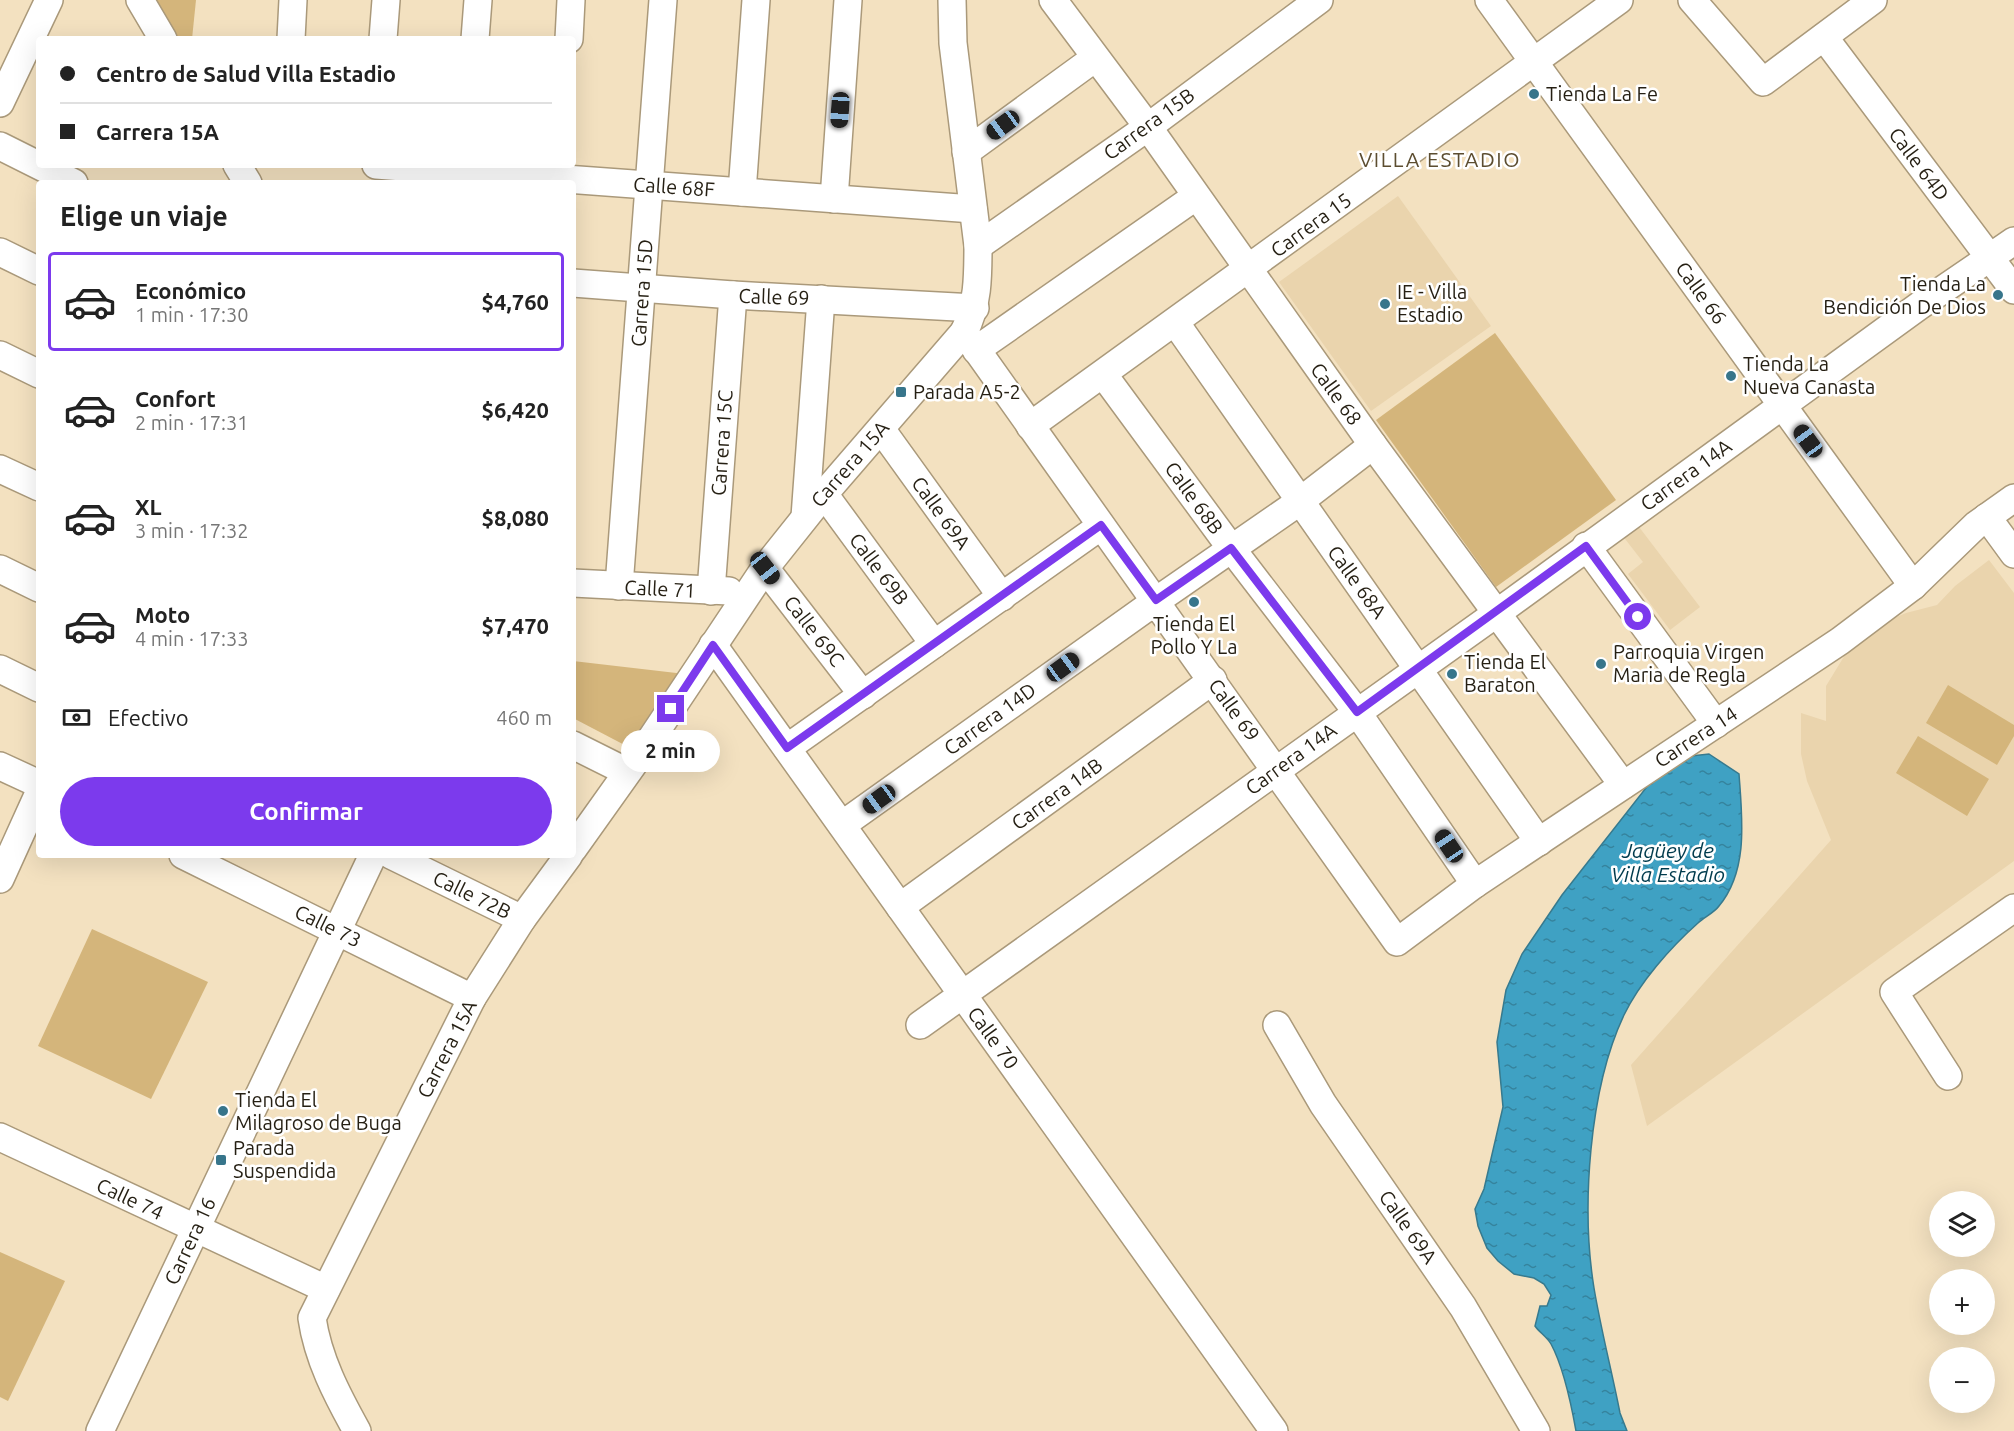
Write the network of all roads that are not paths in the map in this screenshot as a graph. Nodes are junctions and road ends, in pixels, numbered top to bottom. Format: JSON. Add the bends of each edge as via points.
{"nodes":[{"id":1,"x":49,"y":0,"type":"edge"},
{"id":2,"x":140,"y":0,"type":"edge"},
{"id":3,"x":293,"y":0,"type":"edge"},
{"id":4,"x":386,"y":0,"type":"edge"},
{"id":5,"x":478,"y":0,"type":"edge"},
{"id":6,"x":571,"y":0,"type":"edge"},
{"id":7,"x":663,"y":0,"type":"edge"},
{"id":8,"x":756,"y":0,"type":"edge"},
{"id":9,"x":848,"y":0,"type":"edge"},
{"id":10,"x":952,"y":0,"type":"edge"},
{"id":11,"x":1053,"y":0,"type":"edge"},
{"id":12,"x":1319,"y":0,"type":"edge"},
{"id":13,"x":1490,"y":0,"type":"edge"},
{"id":14,"x":1619,"y":0,"type":"edge"},
{"id":15,"x":1692,"y":0,"type":"edge"},
{"id":16,"x":1873,"y":0,"type":"edge"},
{"id":17,"x":161,"y":36,"type":"edge"},
{"id":18,"x":291,"y":36,"type":"edge"},
{"id":19,"x":383,"y":36,"type":"edge"},
{"id":20,"x":475,"y":36,"type":"edge"},
{"id":21,"x":569,"y":36,"type":"edge"},
{"id":22,"x":1824,"y":37,"type":"junction"},
{"id":23,"x":20,"y":55,"type":"edge"},
{"id":24,"x":1095,"y":58,"type":"junction"},
{"id":25,"x":1534,"y":62,"type":"junction"},
{"id":26,"x":0,"y":103,"type":"edge"},
{"id":27,"x":1148,"y":127,"type":"junction"},
{"id":28,"x":0,"y":146,"type":"edge"},
{"id":29,"x":966,"y":152,"type":"junction"},
{"id":30,"x":36,"y":164,"type":"edge"},
{"id":31,"x":44,"y":168,"type":"edge"},
{"id":32,"x":466,"y":168,"type":"edge"},
{"id":33,"x":562,"y":172,"type":"edge"},
{"id":34,"x":68,"y":180,"type":"edge"},
{"id":35,"x":650,"y":185,"type":"junction"},
{"id":36,"x":742,"y":192,"type":"junction"},
{"id":37,"x":1195,"y":197,"type":"junction"},
{"id":38,"x":834,"y":199,"type":"junction"},
{"id":39,"x":973,"y":209,"type":"junction"},
{"id":40,"x":2014,"y":242,"type":"edge"},
{"id":41,"x":978,"y":246,"type":"junction"},
{"id":42,"x":0,"y":252,"type":"edge"},
{"id":43,"x":1990,"y":258,"type":"junction"},
{"id":44,"x":36,"y":270,"type":"edge"},
{"id":45,"x":1248,"y":271,"type":"junction"},
{"id":46,"x":576,"y":283,"type":"edge"},
{"id":47,"x":643,"y":288,"type":"junction"},
{"id":48,"x":2014,"y":290,"type":"edge"},
{"id":49,"x":733,"y":296,"type":"junction"},
{"id":50,"x":821,"y":299,"type":"junction"},
{"id":51,"x":975,"y":308,"type":"junction"},
{"id":52,"x":1175,"y":322,"type":"junction"},
{"id":53,"x":970,"y":341,"type":"junction"},
{"id":54,"x":0,"y":356,"type":"edge"},
{"id":55,"x":36,"y":373,"type":"edge"},
{"id":56,"x":1103,"y":374,"type":"junction"},
{"id":57,"x":1782,"y":405,"type":"junction"},
{"id":58,"x":1030,"y":426,"type":"junction"},
{"id":59,"x":881,"y":429,"type":"junction"},
{"id":60,"x":1373,"y":445,"type":"junction"},
{"id":61,"x":0,"y":469,"type":"edge"},
{"id":62,"x":36,"y":486,"type":"edge"},
{"id":63,"x":824,"y":494,"type":"junction"},
{"id":64,"x":1299,"y":502,"type":"junction"},
{"id":65,"x":2005,"y":508,"type":"edge"},
{"id":66,"x":805,"y":517,"type":"junction"},
{"id":67,"x":1101,"y":525,"type":"junction"},
{"id":68,"x":1586,"y":546,"type":"junction"},
{"id":69,"x":1231,"y":548,"type":"junction"},
{"id":70,"x":2014,"y":554,"type":"edge"},
{"id":71,"x":765,"y":568,"type":"junction"},
{"id":72,"x":0,"y":569,"type":"edge"},
{"id":73,"x":576,"y":583,"type":"edge"},
{"id":74,"x":619,"y":586,"type":"junction"},
{"id":75,"x":1912,"y":586,"type":"junction"},
{"id":76,"x":36,"y":587,"type":"edge"},
{"id":77,"x":711,"y":591,"type":"junction"},
{"id":78,"x":748,"y":591,"type":"junction"},
{"id":79,"x":1002,"y":597,"type":"junction"},
{"id":80,"x":1156,"y":600,"type":"junction"},
{"id":81,"x":1497,"y":613,"type":"junction"},
{"id":82,"x":934,"y":644,"type":"junction"},
{"id":83,"x":713,"y":645,"type":"junction"},
{"id":84,"x":0,"y":669,"type":"edge"},
{"id":85,"x":1419,"y":669,"type":"junction"},
{"id":86,"x":1213,"y":680,"type":"junction"},
{"id":87,"x":36,"y":687,"type":"edge"},
{"id":88,"x":863,"y":694,"type":"junction"},
{"id":89,"x":1357,"y":712,"type":"junction"},
{"id":90,"x":1716,"y":724,"type":"junction"},
{"id":91,"x":576,"y":746,"type":"edge"},
{"id":92,"x":787,"y":748,"type":"junction"},
{"id":93,"x":0,"y":766,"type":"edge"},
{"id":94,"x":1277,"y":770,"type":"junction"},
{"id":95,"x":627,"y":772,"type":"junction"},
{"id":96,"x":36,"y":783,"type":"edge"},
{"id":97,"x":1623,"y":785,"type":"junction"},
{"id":98,"x":36,"y":800,"type":"edge"},
{"id":99,"x":842,"y":825,"type":"junction"},
{"id":100,"x":1539,"y":842,"type":"junction"},
{"id":101,"x":576,"y":844,"type":"edge"},
{"id":102,"x":189,"y":858,"type":"edge"},
{"id":103,"x":372,"y":858,"type":"edge"},
{"id":104,"x":397,"y":858,"type":"edge"},
{"id":105,"x":566,"y":858,"type":"edge"},
{"id":106,"x":0,"y":879,"type":"edge"},
{"id":107,"x":1475,"y":884,"type":"junction"},
{"id":108,"x":900,"y":907,"type":"junction"},
{"id":109,"x":2014,"y":908,"type":"edge"},
{"id":110,"x":522,"y":919,"type":"junction"},
{"id":111,"x":339,"y":931,"type":"junction"},
{"id":112,"x":1397,"y":942,"type":"joint"},
{"id":113,"x":962,"y":995,"type":"junction"},
{"id":114,"x":472,"y":998,"type":"junction"},
{"id":115,"x":920,"y":1025,"type":"dead end"},
{"id":116,"x":1277,"y":1025,"type":"dead end"},
{"id":117,"x":1948,"y":1076,"type":"dead end"},
{"id":118,"x":0,"y":1137,"type":"edge"},
{"id":119,"x":195,"y":1229,"type":"junction"},
{"id":120,"x":326,"y":1289,"type":"junction"},
{"id":121,"x":100,"y":1431,"type":"edge"},
{"id":122,"x":357,"y":1431,"type":"edge"},
{"id":123,"x":1274,"y":1431,"type":"edge"},
{"id":124,"x":1536,"y":1431,"type":"edge"}],
"edges":[{"from":1,"to":23,"type":"street"},
{"from":2,"to":17,"type":"street"},
{"from":3,"to":18,"type":"street"},
{"from":4,"to":19,"type":"street"},
{"from":5,"to":20,"type":"street"},
{"from":6,"to":21,"type":"street"},
{"from":7,"to":35,"type":"street","name":"Carrera 15D"},
{"from":8,"to":36,"type":"street"},
{"from":9,"to":38,"type":"street"},
{"from":10,"to":29,"type":"street","name":"Carrera 15A"},
{"from":11,"to":24,"type":"street","name":"Calle 68"},
{"from":12,"to":27,"type":"street","name":"Carrera 15B"},
{"from":13,"to":25,"type":"street","name":"Calle 66"},
{"from":14,"to":25,"type":"street","name":"Carrera 15"},
{"from":15,"to":22,"type":"street","via":[[1763,82]]},
{"from":16,"to":22,"type":"street"},
{"from":22,"to":43,"type":"street","name":"Calle 64D"},
{"from":23,"to":26,"type":"street"},
{"from":24,"to":27,"type":"street","name":"Calle 68"},
{"from":24,"to":29,"type":"street"},
{"from":25,"to":45,"type":"street","name":"Carrera 15"},
{"from":25,"to":57,"type":"street","name":"Calle 66"},
{"from":27,"to":37,"type":"street","name":"Calle 68"},
{"from":27,"to":41,"type":"street","name":"Carrera 15B"},
{"from":28,"to":30,"type":"street"},
{"from":29,"to":39,"type":"street","name":"Carrera 15A"},
{"from":31,"to":34,"type":"street"},
{"from":32,"to":33,"type":"street","name":"Calle 68F"},
{"from":33,"to":35,"type":"street","name":"Calle 68F"},
{"from":35,"to":36,"type":"street","name":"Calle 68F"},
{"from":35,"to":47,"type":"street","name":"Carrera 15D"},
{"from":36,"to":38,"type":"street","name":"Calle 68F"},
{"from":37,"to":45,"type":"street","name":"Calle 68"},
{"from":37,"to":53,"type":"street","name":"Carrera 15A"},
{"from":38,"to":39,"type":"street","name":"Calle 68F"},
{"from":39,"to":41,"type":"street","name":"Carrera 15A"},
{"from":40,"to":43,"type":"street","name":"Carrera 14A"},
{"from":41,"to":51,"type":"street","name":"Carrera 15A"},
{"from":42,"to":44,"type":"street"},
{"from":43,"to":48,"type":"street","name":"Calle 64D"},
{"from":43,"to":57,"type":"street","name":"Carrera 14A"},
{"from":45,"to":52,"type":"street","name":"Carrera 15"},
{"from":45,"to":60,"type":"street","name":"Calle 68"},
{"from":46,"to":47,"type":"street","name":"Calle 69"},
{"from":47,"to":49,"type":"street","name":"Calle 69"},
{"from":47,"to":74,"type":"street","name":"Carrera 15D"},
{"from":49,"to":50,"type":"street","name":"Calle 69"},
{"from":49,"to":77,"type":"street","name":"Carrera 15C"},
{"from":50,"to":51,"type":"street","name":"Calle 69"},
{"from":50,"to":66,"type":"street"},
{"from":51,"to":53,"type":"street","name":"Carrera 15A"},
{"from":52,"to":56,"type":"street","name":"Carrera 15"},
{"from":52,"to":64,"type":"street","name":"Calle 68A"},
{"from":53,"to":58,"type":"street","name":"Calle 69"},
{"from":53,"to":59,"type":"street","name":"Carrera 15A"},
{"from":54,"to":55,"type":"street"},
{"from":56,"to":58,"type":"street","name":"Carrera 15"},
{"from":56,"to":69,"type":"street","name":"Calle 68B"},
{"from":57,"to":68,"type":"street","name":"Carrera 14A"},
{"from":57,"to":75,"type":"street","name":"Calle 66"},
{"from":58,"to":67,"type":"street","name":"Calle 69"},
{"from":59,"to":63,"type":"street","name":"Carrera 15A"},
{"from":59,"to":79,"type":"street","name":"Calle 69A"},
{"from":60,"to":64,"type":"street","name":"Carrera 14D"},
{"from":60,"to":81,"type":"street","name":"Calle 68"},
{"from":61,"to":62,"type":"street"},
{"from":63,"to":66,"type":"street","name":"Carrera 15A"},
{"from":63,"to":82,"type":"street","name":"Calle 69B"},
{"from":64,"to":69,"type":"street","name":"Carrera 14D"},
{"from":64,"to":85,"type":"street","name":"Calle 68A"},
{"from":65,"to":70,"type":"street"},
{"from":65,"to":75,"type":"street","name":"Carrera 14"},
{"from":66,"to":71,"type":"street","name":"Carrera 15A"},
{"from":67,"to":79,"type":"street"},
{"from":67,"to":80,"type":"street","name":"Calle 69"},
{"from":68,"to":81,"type":"street","name":"Carrera 14A"},
{"from":68,"to":90,"type":"street"},
{"from":69,"to":80,"type":"street","name":"Carrera 14D"},
{"from":69,"to":89,"type":"street","name":"Calle 68B"},
{"from":71,"to":78,"type":"street","name":"Carrera 15A"},
{"from":71,"to":88,"type":"street","name":"Calle 69C"},
{"from":72,"to":76,"type":"street"},
{"from":73,"to":74,"type":"street","name":"Calle 71"},
{"from":74,"to":77,"type":"street","name":"Calle 71"},
{"from":75,"to":90,"type":"street","name":"Carrera 14","via":[[1840,641]]},
{"from":77,"to":78,"type":"street","name":"Calle 71"},
{"from":78,"to":83,"type":"street","name":"Carrera 15A"},
{"from":79,"to":82,"type":"street"},
{"from":80,"to":86,"type":"street","name":"Calle 69"},
{"from":80,"to":99,"type":"street","name":"Carrera 14D"},
{"from":81,"to":85,"type":"street","name":"Carrera 14A"},
{"from":81,"to":97,"type":"street","name":"Calle 68"},
{"from":82,"to":88,"type":"street"},
{"from":83,"to":92,"type":"street","name":"Calle 70"},
{"from":83,"to":95,"type":"street","name":"Carrera 15A"},
{"from":84,"to":87,"type":"street"},
{"from":85,"to":89,"type":"street","name":"Carrera 14A"},
{"from":85,"to":100,"type":"street","name":"Calle 68A"},
{"from":86,"to":94,"type":"street","name":"Calle 69"},
{"from":86,"to":108,"type":"street","name":"Carrera 14B"},
{"from":88,"to":92,"type":"street"},
{"from":89,"to":94,"type":"street","name":"Carrera 14A"},
{"from":89,"to":107,"type":"street","name":"Calle 68B"},
{"from":90,"to":97,"type":"street","name":"Carrera 14"},
{"from":91,"to":95,"type":"street"},
{"from":92,"to":99,"type":"street","name":"Calle 70"},
{"from":93,"to":96,"type":"street"},
{"from":94,"to":112,"type":"street","name":"Calle 69"},
{"from":94,"to":113,"type":"street","name":"Carrera 14A"},
{"from":95,"to":101,"type":"street","name":"Carrera 15A"},
{"from":97,"to":100,"type":"street","name":"Carrera 14"},
{"from":98,"to":106,"type":"street"},
{"from":99,"to":108,"type":"street","name":"Calle 70"},
{"from":100,"to":107,"type":"street","name":"Carrera 14"},
{"from":102,"to":111,"type":"street","name":"Calle 73"},
{"from":103,"to":111,"type":"street","name":"Carrera 16"},
{"from":104,"to":110,"type":"street","name":"Calle 72B"},
{"from":105,"to":110,"type":"street","name":"Carrera 15A"},
{"from":107,"to":112,"type":"street","name":"Carrera 14"},
{"from":108,"to":113,"type":"street","name":"Calle 70"},
{"from":109,"to":117,"type":"street","via":[[1894,992]]},
{"from":110,"to":114,"type":"street","name":"Carrera 15A"},
{"from":111,"to":114,"type":"street","name":"Calle 73"},
{"from":111,"to":119,"type":"street","name":"Carrera 16"},
{"from":113,"to":115,"type":"street","name":"Carrera 14A"},
{"from":113,"to":123,"type":"street","name":"Calle 70"},
{"from":114,"to":120,"type":"street","name":"Carrera 15A"},
{"from":116,"to":124,"type":"street","name":"Calle 69A","via":[[1323,1104],[1463,1306]]},
{"from":118,"to":119,"type":"street","name":"Calle 74"},
{"from":119,"to":120,"type":"street","name":"Calle 74"},
{"from":119,"to":121,"type":"street","name":"Carrera 16"},
{"from":120,"to":122,"type":"street","name":"Carrera 15A","via":[[312,1318],[315,1340]]}]}
